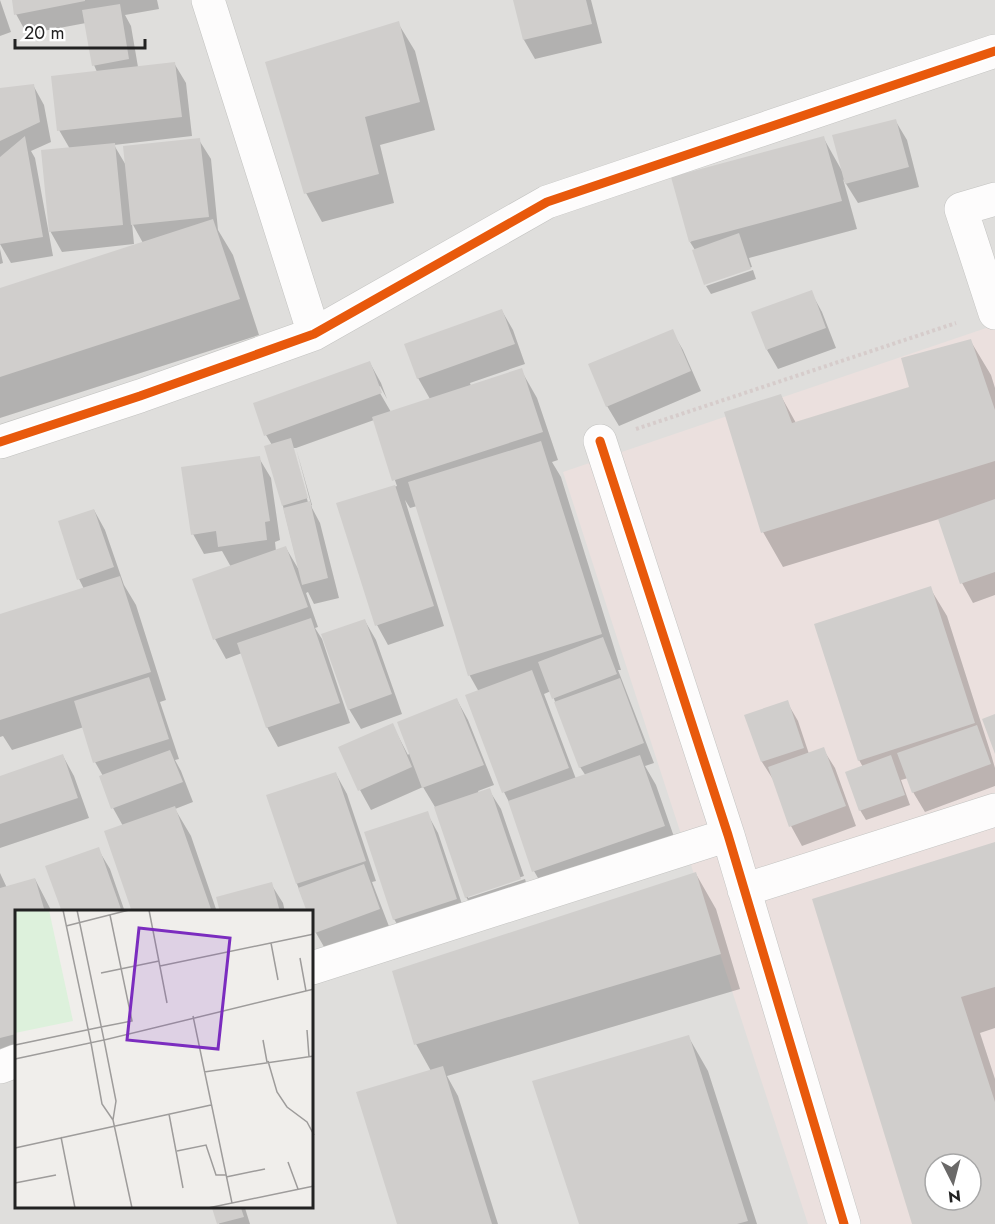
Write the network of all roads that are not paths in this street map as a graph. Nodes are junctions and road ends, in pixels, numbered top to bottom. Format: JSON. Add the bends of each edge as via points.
{"nodes":[{"id":1,"x":208,"y":0,"type":"edge"},
{"id":2,"x":995,"y":51,"type":"edge"},
{"id":3,"x":995,"y":199,"type":"edge"},
{"id":4,"x":994,"y":312,"type":"edge"},
{"id":5,"x":314,"y":334,"type":"junction"},
{"id":6,"x":600,"y":441,"type":"road end"},
{"id":7,"x":0,"y":442,"type":"edge"},
{"id":8,"x":995,"y":810,"type":"edge"},
{"id":9,"x":728,"y":835,"type":"junction"},
{"id":10,"x":744,"y":890,"type":"junction"},
{"id":11,"x":314,"y":967,"type":"edge"},
{"id":12,"x":15,"y":1061,"type":"edge"},
{"id":13,"x":0,"y":1067,"type":"edge"},
{"id":14,"x":844,"y":1224,"type":"edge"}],
"edges":[{"from":1,"to":5,"type":"street"},
{"from":2,"to":5,"type":"street","via":[[547,202]]},
{"from":3,"to":4,"type":"street","via":[[961,209]]},
{"from":5,"to":7,"type":"street"},
{"from":6,"to":9,"type":"street"},
{"from":8,"to":10,"type":"street"},
{"from":9,"to":10,"type":"street"},
{"from":9,"to":11,"type":"street"},
{"from":10,"to":14,"type":"street"},
{"from":12,"to":13,"type":"street"}]}
